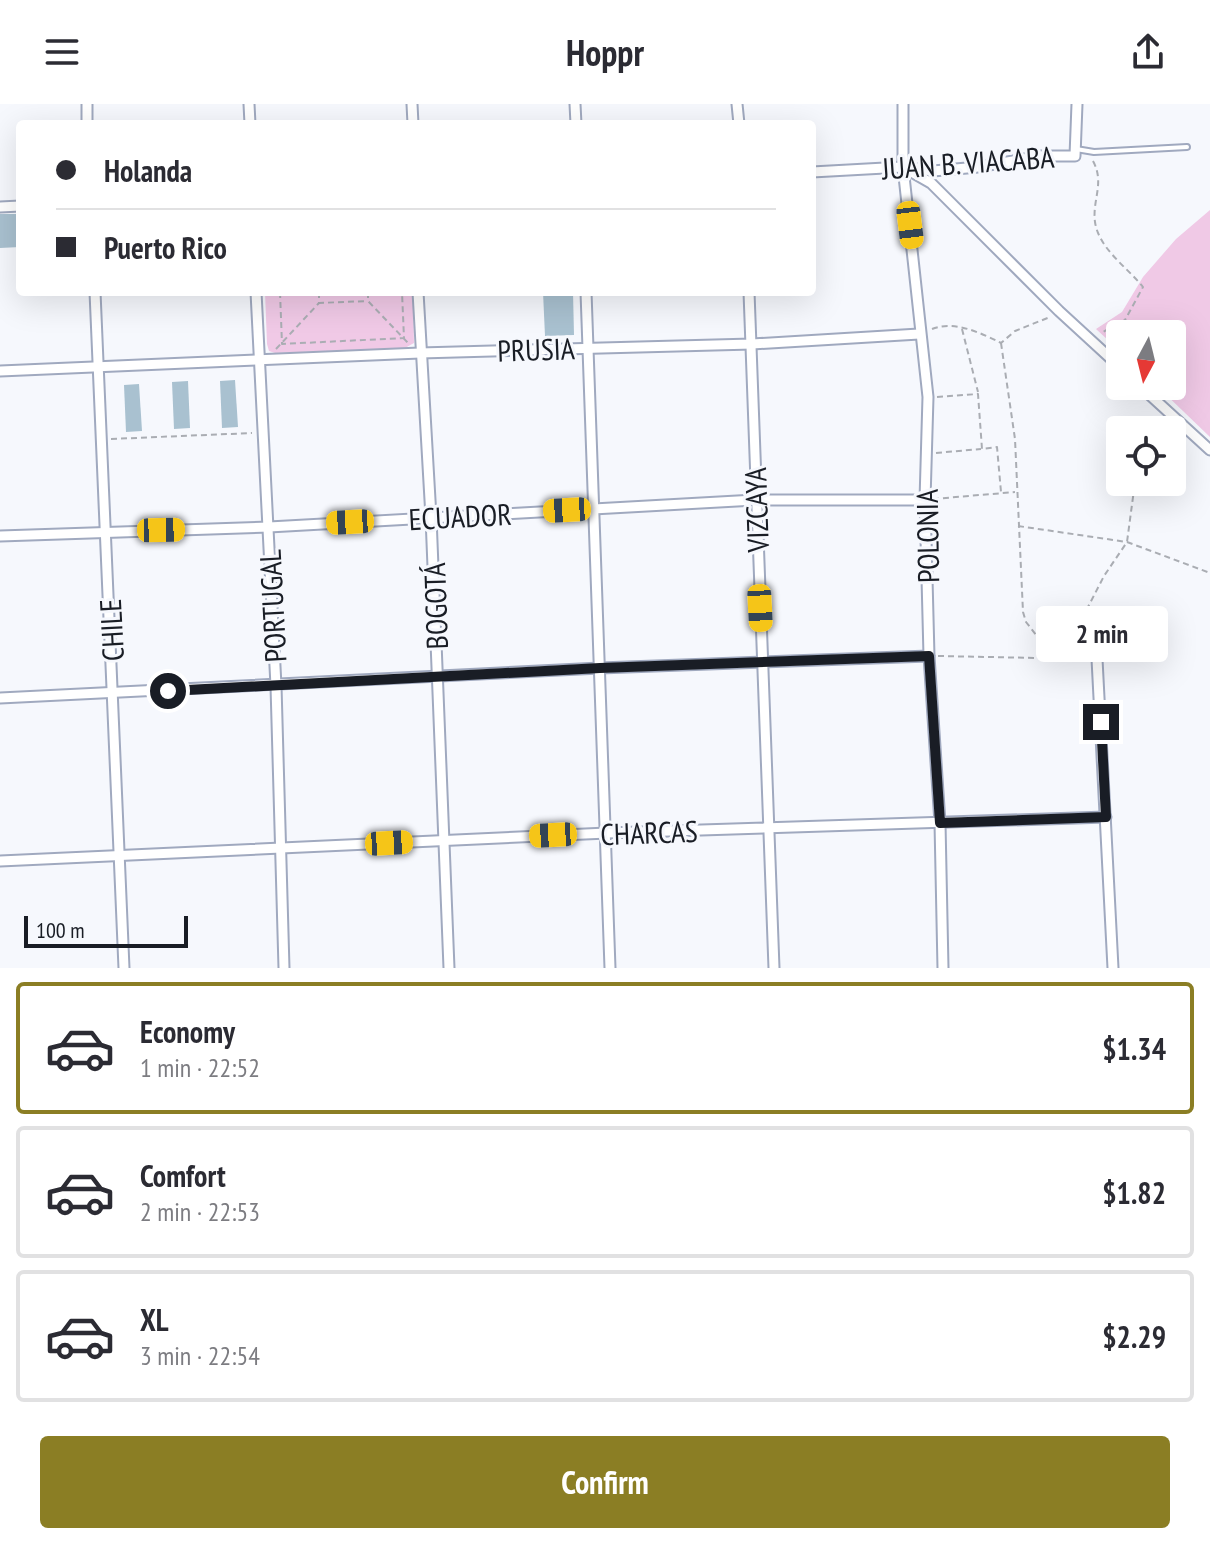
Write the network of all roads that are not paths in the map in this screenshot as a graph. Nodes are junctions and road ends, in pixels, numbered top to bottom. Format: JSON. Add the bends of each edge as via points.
{"nodes":[{"id":1,"x":903,"y":104,"type":"edge"},
{"id":2,"x":1077,"y":104,"type":"edge"},
{"id":3,"x":1187,"y":147,"type":"dead end"},
{"id":4,"x":1076,"y":153,"type":"junction"},
{"id":5,"x":903,"y":167,"type":"junction"},
{"id":6,"x":816,"y":172,"type":"edge"},
{"id":7,"x":95,"y":296,"type":"edge"},
{"id":8,"x":256,"y":296,"type":"edge"},
{"id":9,"x":418,"y":296,"type":"edge"},
{"id":10,"x":586,"y":296,"type":"edge"},
{"id":11,"x":749,"y":296,"type":"edge"},
{"id":12,"x":919,"y":334,"type":"junction"},
{"id":13,"x":752,"y":344,"type":"junction"},
{"id":14,"x":589,"y":348,"type":"junction"},
{"id":15,"x":420,"y":353,"type":"junction"},
{"id":16,"x":1106,"y":354,"type":"edge"},
{"id":17,"x":258,"y":361,"type":"junction"},
{"id":18,"x":98,"y":367,"type":"junction"},
{"id":19,"x":0,"y":371,"type":"edge"},
{"id":20,"x":1155,"y":400,"type":"edge"},
{"id":21,"x":1210,"y":450,"type":"edge"},
{"id":22,"x":755,"y":500,"type":"junction"},
{"id":23,"x":925,"y":500,"type":"junction"},
{"id":24,"x":594,"y":509,"type":"junction"},
{"id":25,"x":431,"y":517,"type":"junction"},
{"id":26,"x":269,"y":527,"type":"junction"},
{"id":27,"x":107,"y":531,"type":"junction"},
{"id":28,"x":0,"y":536,"type":"edge"},
{"id":29,"x":929,"y":656,"type":"junction"},
{"id":30,"x":1097,"y":659,"type":"road end"},
{"id":31,"x":763,"y":662,"type":"junction"},
{"id":32,"x":600,"y":668,"type":"junction"},
{"id":33,"x":438,"y":677,"type":"junction"},
{"id":34,"x":276,"y":686,"type":"junction"},
{"id":35,"x":114,"y":694,"type":"junction"},
{"id":36,"x":0,"y":698,"type":"edge"},
{"id":37,"x":1106,"y":817,"type":"junction"},
{"id":38,"x":940,"y":823,"type":"junction"},
{"id":39,"x":770,"y":829,"type":"junction"},
{"id":40,"x":607,"y":833,"type":"junction"},
{"id":41,"x":444,"y":840,"type":"junction"},
{"id":42,"x":278,"y":849,"type":"junction"},
{"id":43,"x":119,"y":857,"type":"junction"},
{"id":44,"x":0,"y":861,"type":"edge"},
{"id":45,"x":124,"y":968,"type":"edge"},
{"id":46,"x":284,"y":968,"type":"edge"},
{"id":47,"x":449,"y":968,"type":"edge"},
{"id":48,"x":610,"y":968,"type":"edge"},
{"id":49,"x":774,"y":968,"type":"edge"},
{"id":50,"x":943,"y":968,"type":"edge"},
{"id":51,"x":1113,"y":968,"type":"edge"}],
"edges":[{"from":1,"to":5,"type":"street","name":"POLONIA"},
{"from":2,"to":4,"type":"street"},
{"from":3,"to":4,"type":"lane"},
{"from":4,"to":5,"type":"street","name":"JUAN B. VIACABA","via":[[933,171]]},
{"from":5,"to":6,"type":"street","name":"JUAN B. VIACABA"},
{"from":5,"to":12,"type":"street","name":"POLONIA"},
{"from":5,"to":16,"type":"street","via":[[931,183]]},
{"from":7,"to":18,"type":"street","name":"CHILE"},
{"from":8,"to":17,"type":"street","name":"PORTUGAL"},
{"from":9,"to":15,"type":"street","name":"BOGOTÁ"},
{"from":10,"to":14,"type":"street"},
{"from":11,"to":13,"type":"street","name":"VIZCAYA"},
{"from":12,"to":13,"type":"street","name":"PRUSIA"},
{"from":12,"to":23,"type":"street","name":"POLONIA","via":[[928,397]]},
{"from":13,"to":14,"type":"street","name":"PRUSIA"},
{"from":13,"to":22,"type":"street","name":"VIZCAYA"},
{"from":14,"to":15,"type":"street","name":"PRUSIA"},
{"from":14,"to":24,"type":"street"},
{"from":15,"to":17,"type":"street","name":"PRUSIA"},
{"from":15,"to":25,"type":"street","name":"BOGOTÁ"},
{"from":17,"to":18,"type":"street","name":"PRUSIA"},
{"from":17,"to":26,"type":"street","name":"PORTUGAL"},
{"from":18,"to":19,"type":"street","name":"PRUSIA"},
{"from":18,"to":27,"type":"street","name":"CHILE"},
{"from":20,"to":21,"type":"street"},
{"from":22,"to":23,"type":"street","name":"ECUADOR"},
{"from":22,"to":24,"type":"street","name":"ECUADOR"},
{"from":22,"to":31,"type":"street","name":"VIZCAYA"},
{"from":23,"to":29,"type":"street","name":"POLONIA"},
{"from":24,"to":25,"type":"street","name":"ECUADOR"},
{"from":24,"to":32,"type":"street"},
{"from":25,"to":26,"type":"street","name":"ECUADOR"},
{"from":25,"to":33,"type":"street","name":"BOGOTÁ"},
{"from":26,"to":27,"type":"street","name":"ECUADOR"},
{"from":26,"to":34,"type":"street","name":"PORTUGAL"},
{"from":27,"to":28,"type":"street","name":"ECUADOR"},
{"from":27,"to":35,"type":"street","name":"CHILE"},
{"from":29,"to":31,"type":"street"},
{"from":29,"to":38,"type":"street","name":"POLONIA"},
{"from":30,"to":37,"type":"street"},
{"from":31,"to":32,"type":"street"},
{"from":31,"to":39,"type":"street","name":"VIZCAYA"},
{"from":32,"to":33,"type":"street"},
{"from":32,"to":40,"type":"street"},
{"from":33,"to":34,"type":"street"},
{"from":33,"to":41,"type":"street","name":"BOGOTÁ"},
{"from":34,"to":35,"type":"street"},
{"from":34,"to":42,"type":"street","name":"PORTUGAL"},
{"from":35,"to":36,"type":"street"},
{"from":35,"to":43,"type":"street","name":"CHILE"},
{"from":37,"to":38,"type":"street","name":"CHARCAS"},
{"from":37,"to":51,"type":"street"},
{"from":38,"to":39,"type":"street","name":"CHARCAS"},
{"from":38,"to":50,"type":"street","name":"POLONIA"},
{"from":39,"to":40,"type":"street","name":"CHARCAS"},
{"from":39,"to":49,"type":"street","name":"VIZCAYA"},
{"from":40,"to":41,"type":"street","name":"CHARCAS"},
{"from":40,"to":48,"type":"street"},
{"from":41,"to":42,"type":"street","name":"CHARCAS"},
{"from":41,"to":47,"type":"street","name":"BOGOTÁ"},
{"from":42,"to":43,"type":"street","name":"CHARCAS"},
{"from":42,"to":46,"type":"street","name":"PORTUGAL"},
{"from":43,"to":44,"type":"street","name":"CHARCAS"},
{"from":43,"to":45,"type":"street","name":"CHILE"}]}
